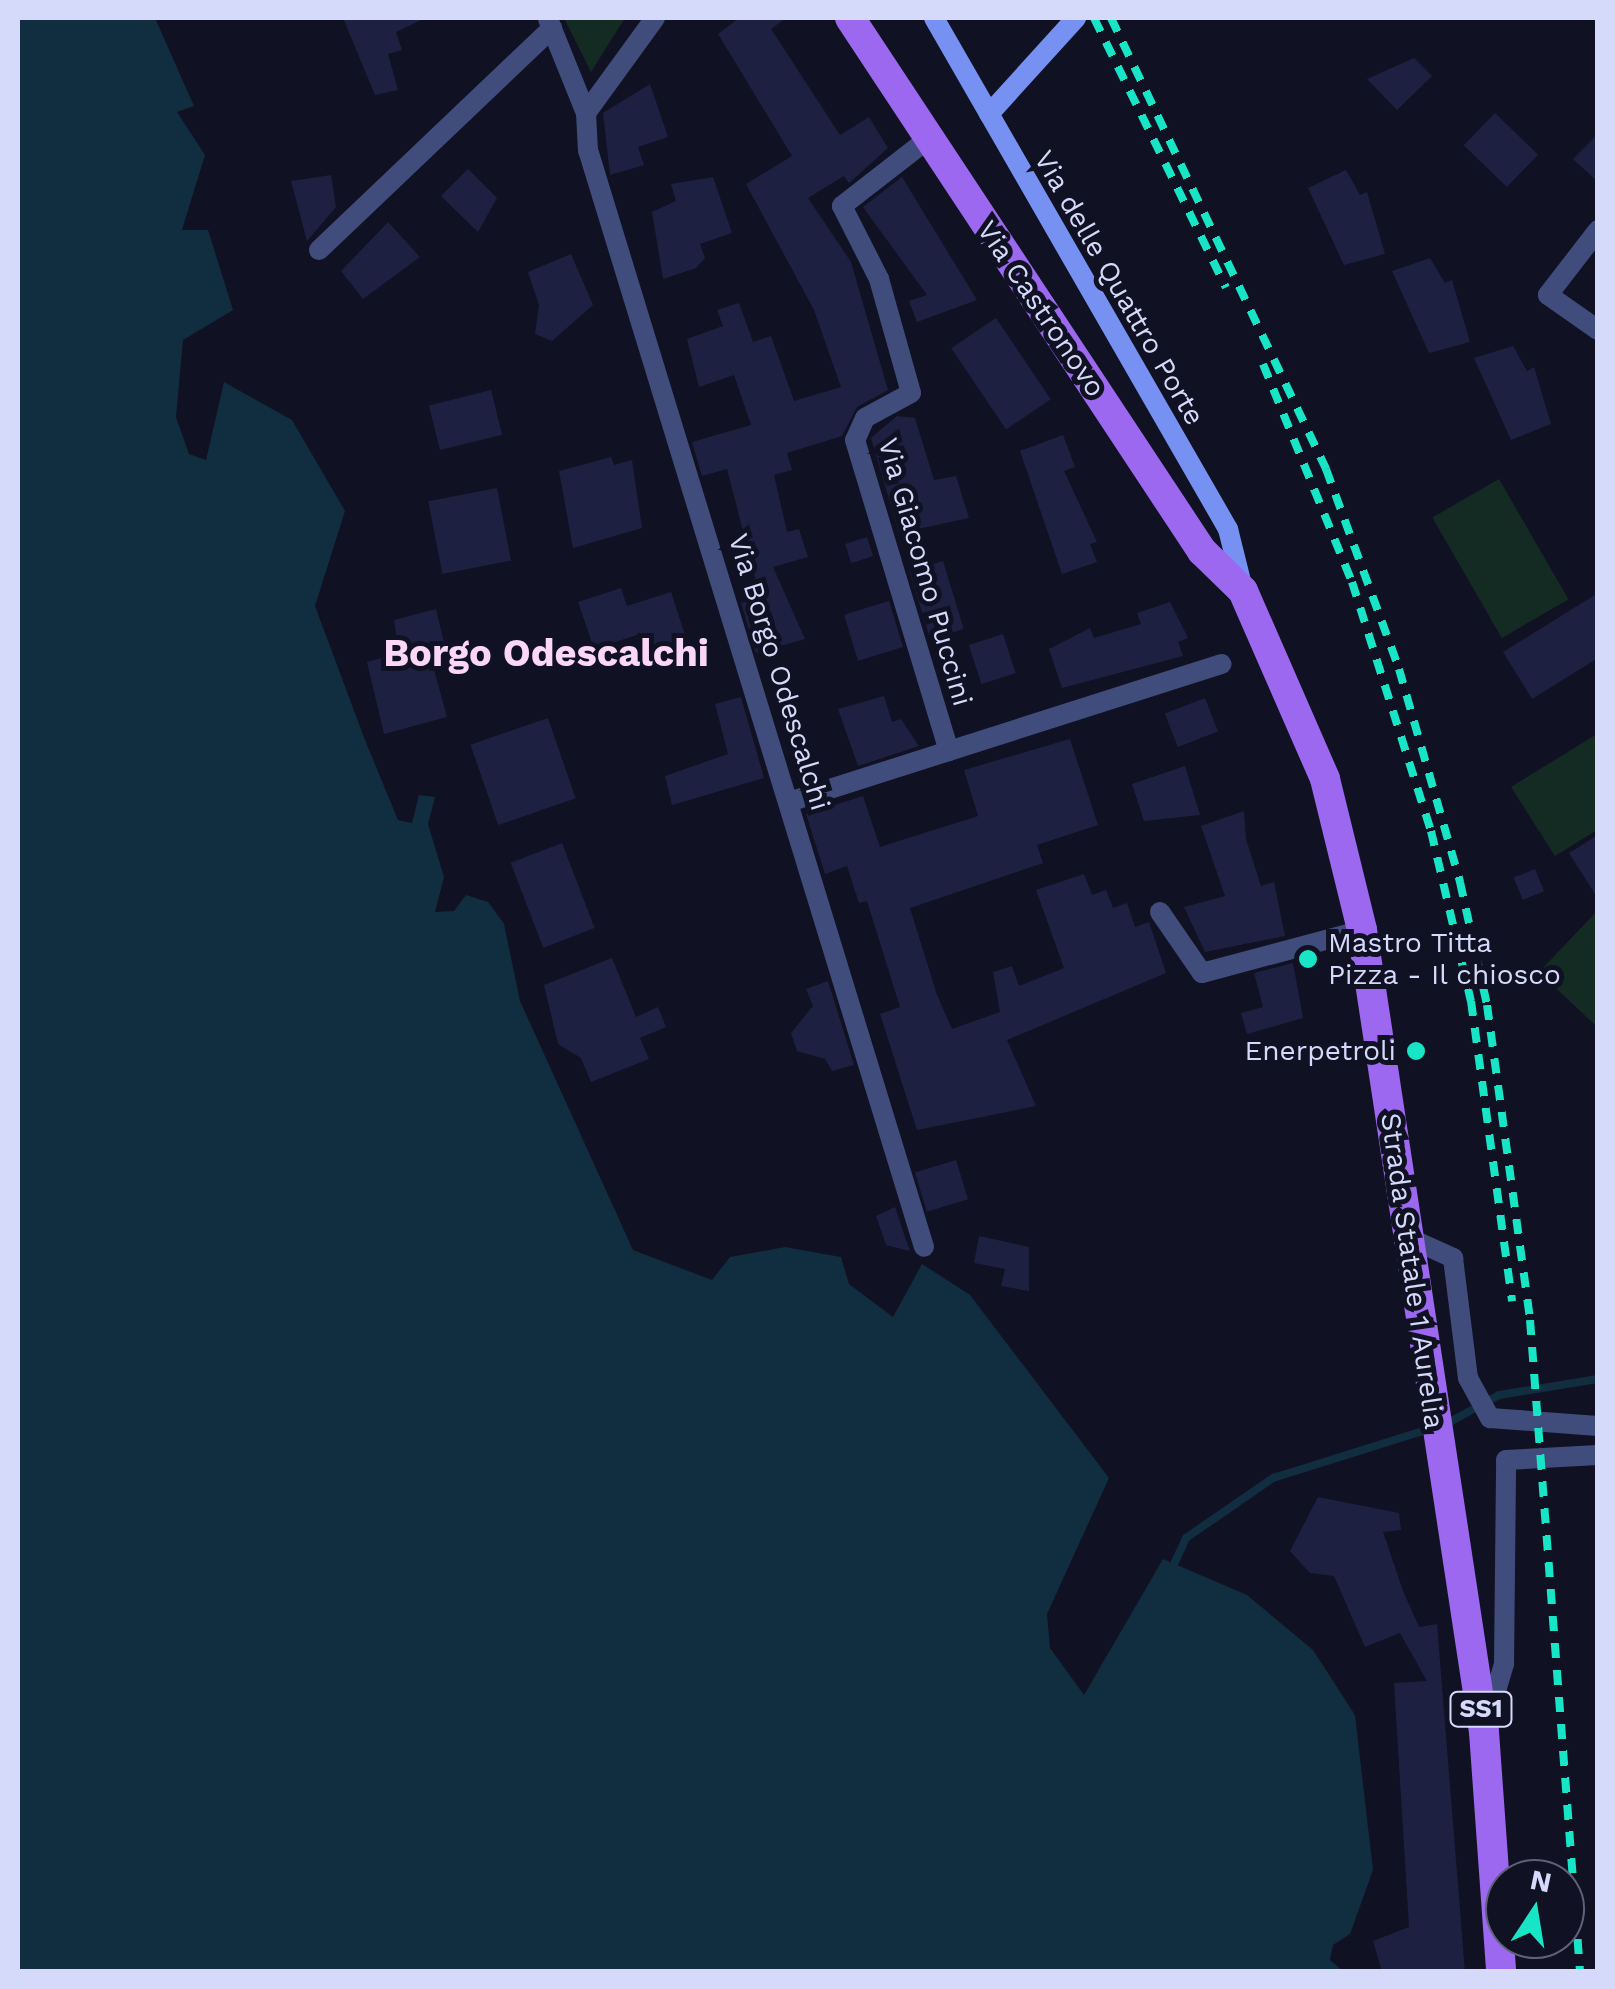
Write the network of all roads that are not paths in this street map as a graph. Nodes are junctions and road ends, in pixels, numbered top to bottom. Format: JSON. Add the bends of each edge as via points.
{"nodes":[{"id":1,"x":654,"y":18,"type":"edge"},
{"id":2,"x":850,"y":18,"type":"edge"},
{"id":3,"x":934,"y":18,"type":"edge"},
{"id":4,"x":1076,"y":18,"type":"edge"},
{"id":5,"x":550,"y":23,"type":"edge"},
{"id":6,"x":586,"y":113,"type":"junction"},
{"id":7,"x":988,"y":114,"type":"junction"},
{"id":8,"x":928,"y":139,"type":"junction"},
{"id":9,"x":1598,"y":230,"type":"edge"},
{"id":10,"x":320,"y":250,"type":"dead end"},
{"id":11,"x":1598,"y":330,"type":"edge"},
{"id":12,"x":1244,"y":591,"type":"junction"},
{"id":13,"x":1222,"y":664,"type":"dead end"},
{"id":14,"x":949,"y":751,"type":"junction"},
{"id":15,"x":789,"y":802,"type":"junction"},
{"id":16,"x":1160,"y":912,"type":"dead end"},
{"id":17,"x":1362,"y":930,"type":"junction"},
{"id":18,"x":1407,"y":1238,"type":"junction"},
{"id":19,"x":924,"y":1247,"type":"dead end"},
{"id":20,"x":1598,"y":1426,"type":"edge"},
{"id":21,"x":1598,"y":1456,"type":"edge"},
{"id":22,"x":1484,"y":1732,"type":"junction"},
{"id":23,"x":1501,"y":1972,"type":"edge"}],
"edges":[{"from":1,"to":6,"type":"street"},
{"from":2,"to":8,"type":"main road","name":"Via Castronovo"},
{"from":3,"to":7,"type":"main road","name":"Via delle Quattro Porte"},
{"from":4,"to":7,"type":"main road"},
{"from":5,"to":6,"type":"street","name":"Via Borgo Odescalchi"},
{"from":5,"to":10,"type":"street"},
{"from":6,"to":15,"type":"street","name":"Via Borgo Odescalchi","via":[[588,150]]},
{"from":7,"to":12,"type":"main road","name":"Via delle Quattro Porte","via":[[1228,529]]},
{"from":8,"to":12,"type":"main road","name":"Via Castronovo","via":[[1202,551]]},
{"from":8,"to":14,"type":"street","name":"Via Giacomo Puccini","via":[[842,206],[879,279],[906,365],[908,402],[865,418],[855,440]]},
{"from":9,"to":11,"type":"street","via":[[1548,296]]},
{"from":12,"to":17,"type":"main road","name":"Strada Statale 1 Aurelia","number":"SS1","via":[[1325,779]]},
{"from":13,"to":14,"type":"street"},
{"from":14,"to":15,"type":"street"},
{"from":15,"to":19,"type":"street","name":"Via Borgo Odescalchi"},
{"from":16,"to":17,"type":"street","via":[[1202,973]]},
{"from":17,"to":18,"type":"main road","name":"Strada Statale 1 Aurelia","number":"SS1"},
{"from":18,"to":20,"type":"street","via":[[1453,1258],[1465,1365],[1490,1418]]},
{"from":18,"to":22,"type":"main road","name":"Strada Statale 1 Aurelia","number":"SS1"},
{"from":21,"to":22,"type":"street","via":[[1506,1460],[1500,1473],[1504,1664]]},
{"from":22,"to":23,"type":"main road","name":"Strada Statale 1 Aurelia","number":"SS1"}]}
